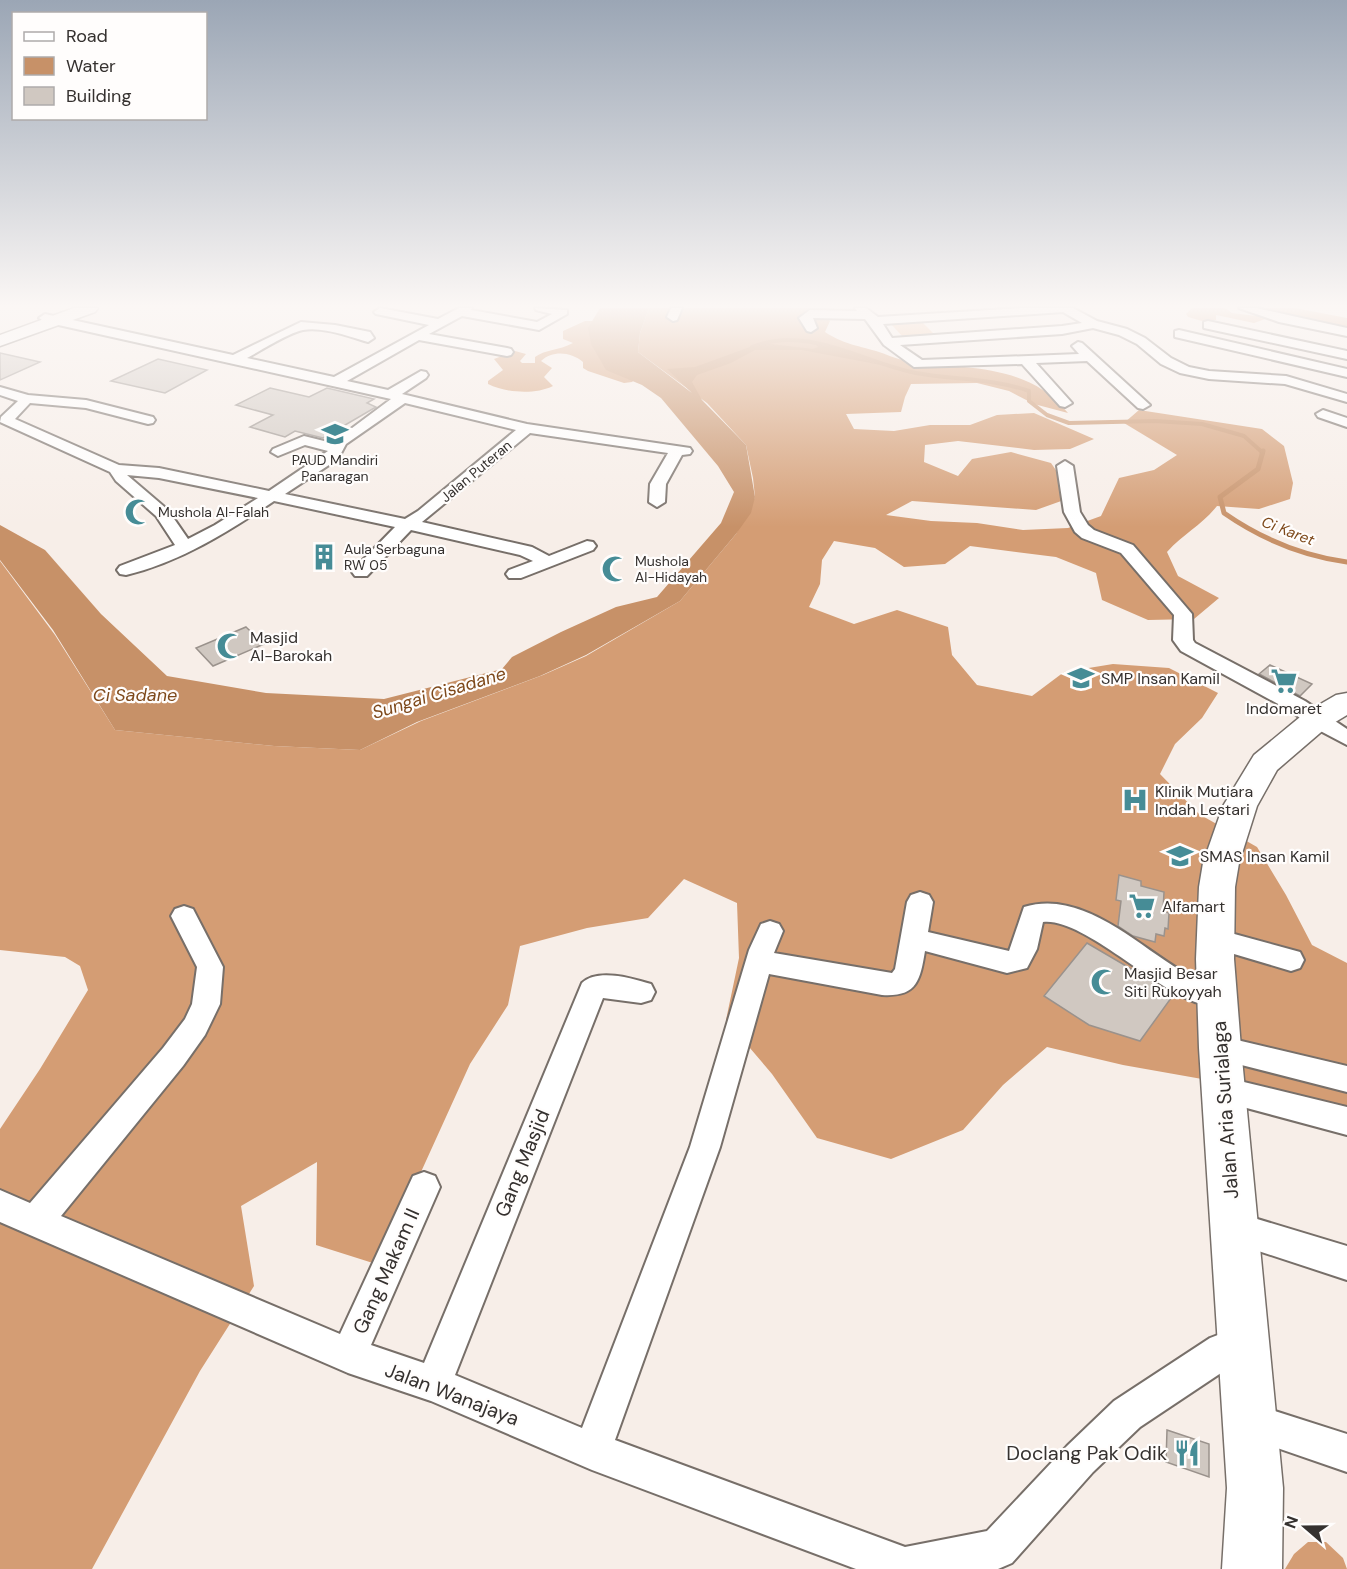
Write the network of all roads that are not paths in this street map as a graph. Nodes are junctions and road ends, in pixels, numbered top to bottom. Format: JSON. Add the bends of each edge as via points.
{"nodes":[{"id":1,"x":337,"y":381,"type":"edge"},
{"id":2,"x":414,"y":381,"type":"edge"},
{"id":3,"x":1045,"y":381,"type":"edge"},
{"id":4,"x":1117,"y":381,"type":"edge"},
{"id":5,"x":1262,"y":381,"type":"edge"},
{"id":6,"x":1290,"y":381,"type":"edge"},
{"id":7,"x":0,"y":391,"type":"edge"},
{"id":8,"x":397,"y":396,"type":"junction"},
{"id":9,"x":1347,"y":398,"type":"edge"},
{"id":10,"x":27,"y":399,"type":"junction"},
{"id":11,"x":1065,"y":403,"type":"dead end"},
{"id":12,"x":1143,"y":405,"type":"dead end"},
{"id":13,"x":1347,"y":406,"type":"edge"},
{"id":14,"x":1323,"y":414,"type":"dead end"},
{"id":15,"x":148,"y":420,"type":"dead end"},
{"id":16,"x":1347,"y":423,"type":"edge"},
{"id":17,"x":5,"y":425,"type":"edge"},
{"id":18,"x":528,"y":428,"type":"junction"},
{"id":19,"x":337,"y":449,"type":"junction"},
{"id":20,"x":278,"y":452,"type":"dead end"},
{"id":21,"x":1065,"y":466,"type":"dead end"},
{"id":22,"x":117,"y":469,"type":"junction"},
{"id":23,"x":270,"y":497,"type":"junction"},
{"id":24,"x":657,"y":501,"type":"dead end"},
{"id":25,"x":406,"y":524,"type":"junction"},
{"id":26,"x":185,"y":546,"type":"junction"},
{"id":27,"x":586,"y":546,"type":"dead end"},
{"id":28,"x":548,"y":562,"type":"junction"},
{"id":29,"x":126,"y":570,"type":"dead end"},
{"id":30,"x":361,"y":572,"type":"dead end"},
{"id":31,"x":515,"y":574,"type":"dead end"},
{"id":32,"x":1337,"y":720,"type":"edge"},
{"id":33,"x":920,"y":902,"type":"dead end"},
{"id":34,"x":184,"y":916,"type":"dead end"},
{"id":35,"x":770,"y":931,"type":"dead end"},
{"id":36,"x":912,"y":938,"type":"junction"},
{"id":37,"x":1216,"y":939,"type":"junction"},
{"id":38,"x":1291,"y":960,"type":"dead end"},
{"id":39,"x":769,"y":963,"type":"dead end"},
{"id":40,"x":641,"y":992,"type":"dead end"},
{"id":41,"x":1217,"y":997,"type":"junction"},
{"id":42,"x":1220,"y":1048,"type":"junction"},
{"id":43,"x":1347,"y":1079,"type":"edge"},
{"id":44,"x":1223,"y":1090,"type":"junction"},
{"id":45,"x":1347,"y":1121,"type":"edge"},
{"id":46,"x":424,"y":1187,"type":"dead end"},
{"id":47,"x":0,"y":1206,"type":"edge"},
{"id":48,"x":35,"y":1222,"type":"junction"},
{"id":49,"x":1234,"y":1228,"type":"junction"},
{"id":50,"x":1347,"y":1263,"type":"edge"},
{"id":51,"x":1244,"y":1354,"type":"junction"},
{"id":52,"x":348,"y":1355,"type":"junction"},
{"id":53,"x":433,"y":1384,"type":"junction"},
{"id":54,"x":1250,"y":1421,"type":"junction"},
{"id":55,"x":592,"y":1451,"type":"junction"},
{"id":56,"x":1347,"y":1453,"type":"edge"},
{"id":57,"x":908,"y":1568,"type":"edge"},
{"id":58,"x":1252,"y":1569,"type":"edge"}],
"edges":[{"from":1,"to":8,"type":"street"},
{"from":2,"to":8,"type":"street"},
{"from":3,"to":11,"type":"street"},
{"from":4,"to":12,"type":"street"},
{"from":5,"to":13,"type":"street"},
{"from":6,"to":9,"type":"street"},
{"from":7,"to":10,"type":"street"},
{"from":8,"to":18,"type":"street"},
{"from":8,"to":19,"type":"street","via":[[340,442]]},
{"from":10,"to":15,"type":"street","via":[[86,404]]},
{"from":10,"to":17,"type":"street","via":[[7,417]]},
{"from":14,"to":16,"type":"street"},
{"from":17,"to":22,"type":"street"},
{"from":18,"to":24,"type":"street","via":[[681,450],[658,484]]},
{"from":18,"to":25,"type":"street","name":"Jalan Puteran","via":[[424,514]]},
{"from":19,"to":20,"type":"street","via":[[304,440]]},
{"from":19,"to":23,"type":"street","via":[[333,456]]},
{"from":21,"to":32,"type":"street","via":[[1072,512],[1081,528],[1135,556],[1183,614],[1183,640],[1188,647],[1298,706]]},
{"from":22,"to":23,"type":"street","via":[[159,473]]},
{"from":22,"to":26,"type":"street","via":[[121,478],[162,513]]},
{"from":23,"to":25,"type":"street"},
{"from":23,"to":26,"type":"street","via":[[221,529]]},
{"from":25,"to":28,"type":"street","via":[[525,552]]},
{"from":25,"to":30,"type":"street","name":"Jalan Puteran"},
{"from":26,"to":29,"type":"street"},
{"from":27,"to":28,"type":"street"},
{"from":28,"to":31,"type":"street"},
{"from":32,"to":37,"type":"main road","name":"Jalan Aria Surialaga","via":[[1265,763],[1240,806],[1216,887]]},
{"from":33,"to":36,"type":"street"},
{"from":34,"to":48,"type":"street","via":[[210,967],[206,1004],[195,1027]]},
{"from":35,"to":55,"type":"street","via":[[705,1147]]},
{"from":36,"to":39,"type":"street","via":[[908,971],[899,985]]},
{"from":36,"to":41,"type":"street","via":[[1007,962],[1018,960],[1025,949],[1033,914],[1042,910],[1058,912],[1086,923],[1186,987]]},
{"from":37,"to":38,"type":"street"},
{"from":37,"to":41,"type":"main road","name":"Jalan Aria Surialaga"},
{"from":40,"to":53,"type":"street","name":"Gang Masjid","via":[[597,986],[592,990]]},
{"from":41,"to":42,"type":"main road","name":"Jalan Aria Surialaga"},
{"from":42,"to":43,"type":"street"},
{"from":42,"to":44,"type":"main road","name":"Jalan Aria Surialaga"},
{"from":44,"to":45,"type":"street"},
{"from":44,"to":49,"type":"main road","name":"Jalan Aria Surialaga"},
{"from":46,"to":52,"type":"street","name":"Gang Makam II"},
{"from":47,"to":48,"type":"street","name":"Jalan Wanajaya"},
{"from":48,"to":52,"type":"street","name":"Jalan Wanajaya"},
{"from":49,"to":50,"type":"street"},
{"from":49,"to":51,"type":"main road","name":"Jalan Aria Surialaga"},
{"from":51,"to":54,"type":"main road","name":"Jalan Aria Surialaga"},
{"from":51,"to":57,"type":"street","via":[[1223,1351],[1127,1414],[998,1549]]},
{"from":52,"to":53,"type":"street","name":"Jalan Wanajaya"},
{"from":53,"to":55,"type":"street","name":"Jalan Wanajaya"},
{"from":54,"to":56,"type":"street"},
{"from":54,"to":58,"type":"main road","name":"Jalan Aria Surialaga","via":[[1255,1488]]},
{"from":55,"to":57,"type":"street","name":"Jalan Wanajaya"}]}
